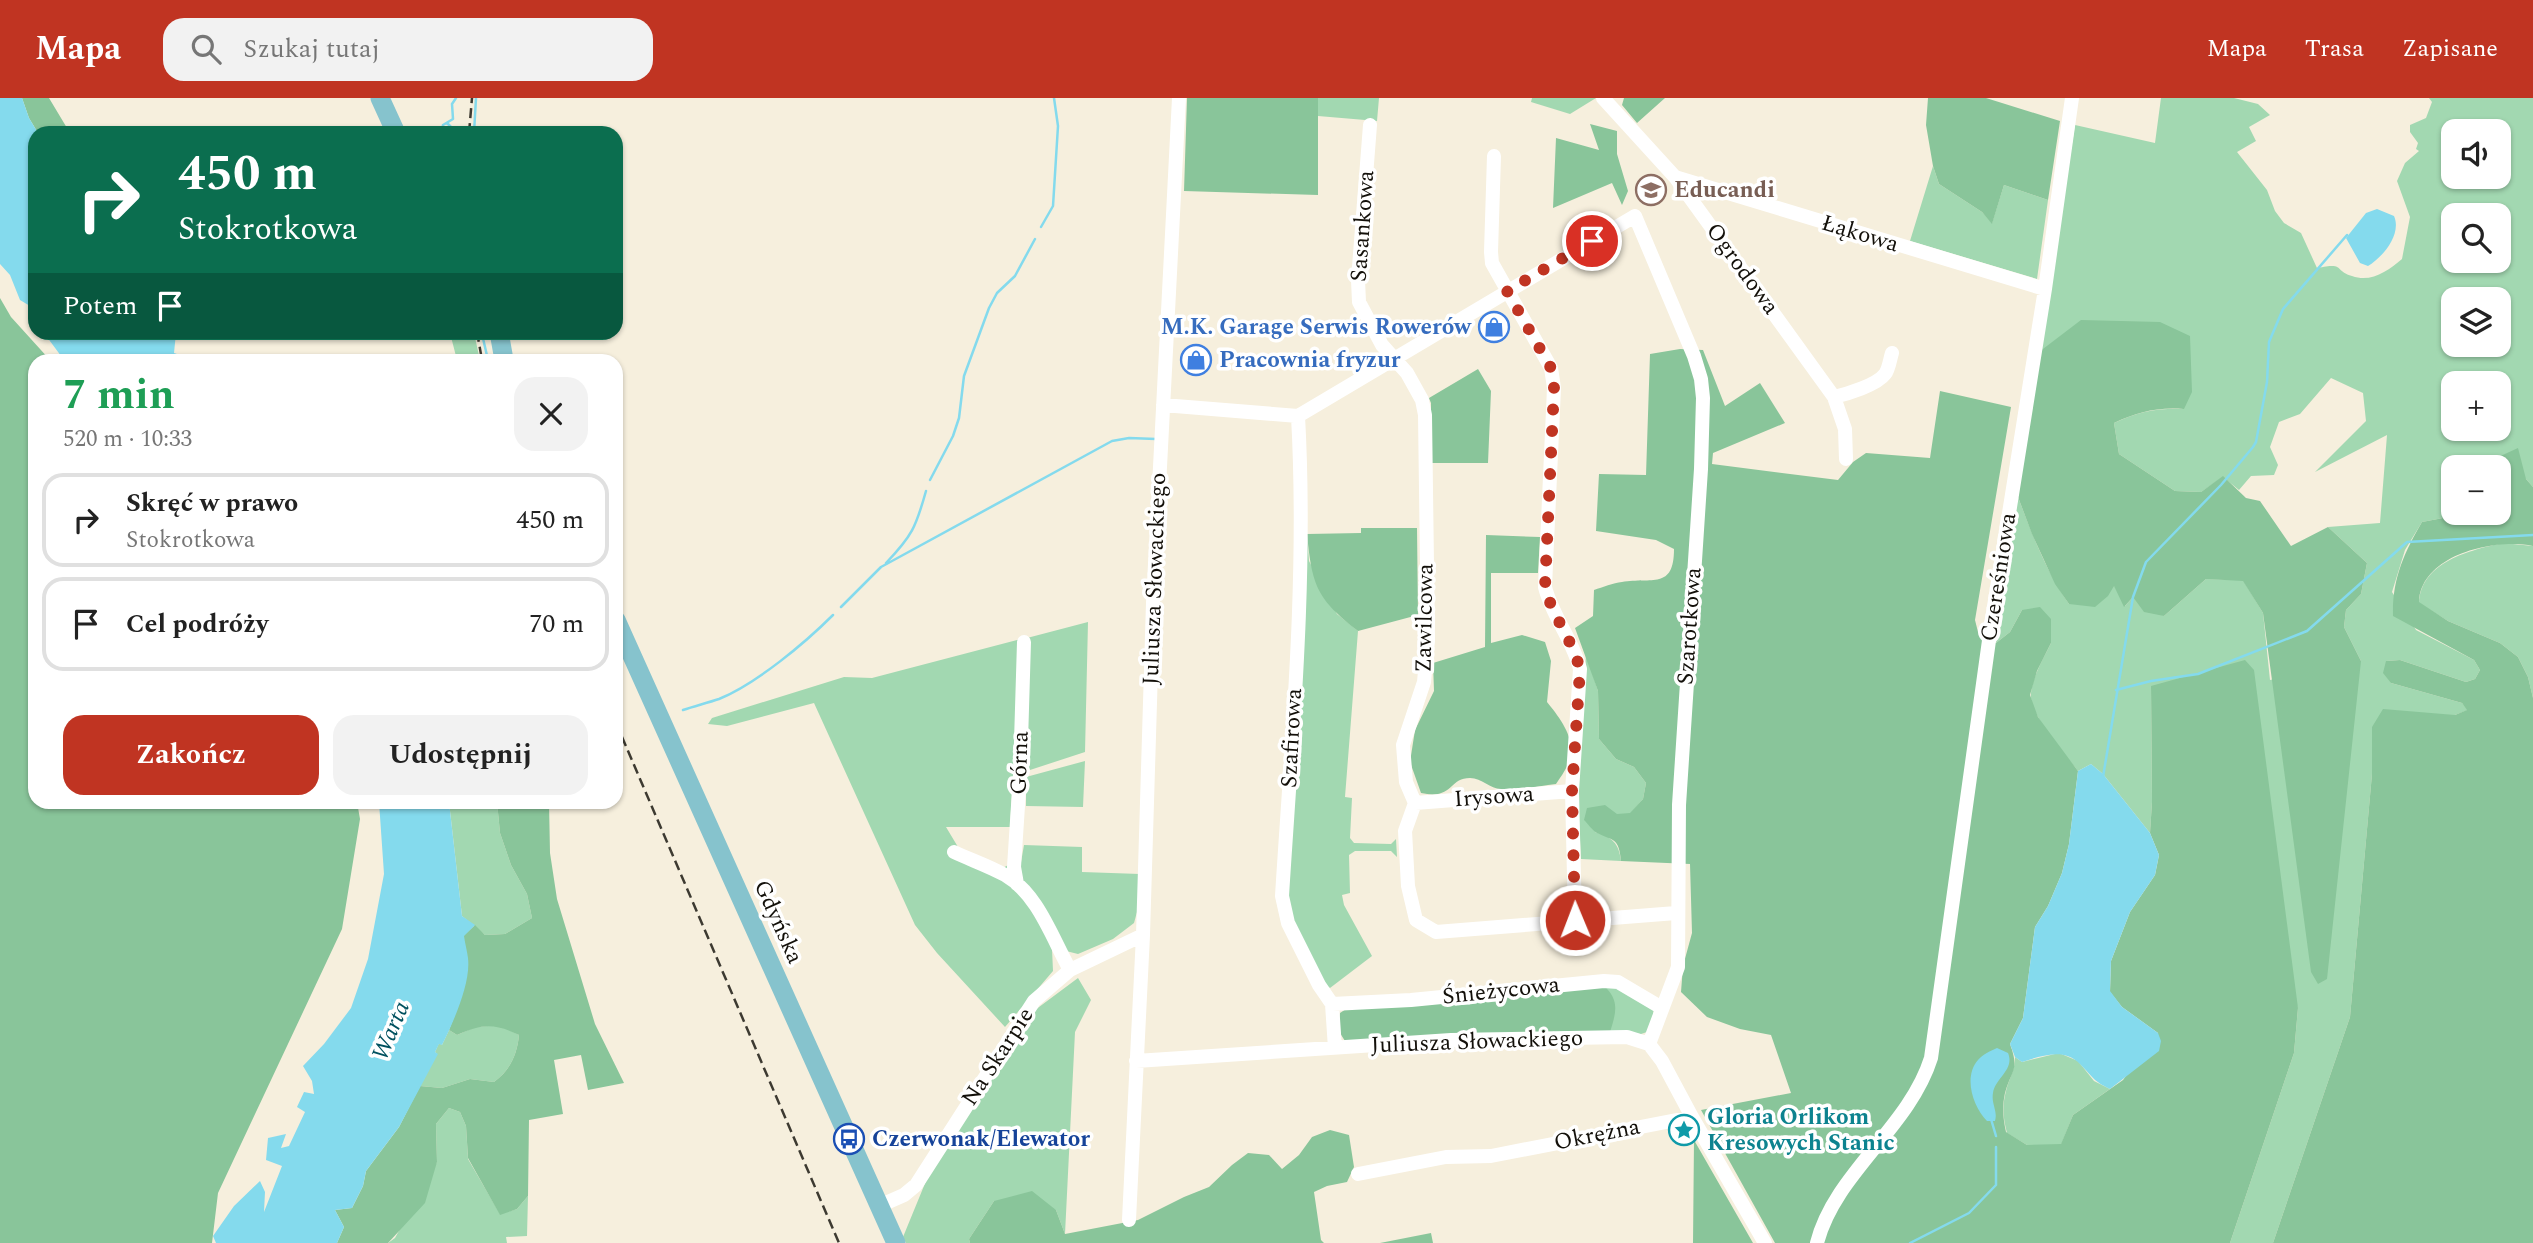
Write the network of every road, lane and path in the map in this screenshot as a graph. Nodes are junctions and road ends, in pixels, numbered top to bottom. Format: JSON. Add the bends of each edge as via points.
{"nodes":[{"id":1,"x":380,"y":98,"type":"edge"},
{"id":2,"x":1179,"y":98,"type":"edge"},
{"id":3,"x":1603,"y":98,"type":"edge"},
{"id":4,"x":2072,"y":98,"type":"edge"},
{"id":5,"x":1370,"y":125,"type":"dead end"},
{"id":6,"x":393,"y":126,"type":"edge"},
{"id":7,"x":1494,"y":156,"type":"dead end"},
{"id":8,"x":1675,"y":177,"type":"junction"},
{"id":9,"x":2045,"y":289,"type":"junction"},
{"id":10,"x":1507,"y":291,"type":"junction"},
{"id":11,"x":1892,"y":353,"type":"dead end"},
{"id":12,"x":1394,"y":359,"type":"junction"},
{"id":13,"x":1834,"y":397,"type":"junction"},
{"id":14,"x":1163,"y":405,"type":"junction"},
{"id":15,"x":1298,"y":416,"type":"junction"},
{"id":16,"x":1846,"y":459,"type":"dead end"},
{"id":17,"x":623,"y":636,"type":"edge"},
{"id":18,"x":1024,"y":642,"type":"dead end"},
{"id":19,"x":1572,"y":791,"type":"junction"},
{"id":20,"x":1415,"y":803,"type":"junction"},
{"id":21,"x":954,"y":852,"type":"dead end"},
{"id":22,"x":1017,"y":884,"type":"junction"},
{"id":23,"x":1676,"y":913,"type":"junction"},
{"id":24,"x":1575,"y":920,"type":"junction"},
{"id":25,"x":1143,"y":935,"type":"junction"},
{"id":26,"x":1070,"y":970,"type":"junction"},
{"id":27,"x":1332,"y":1004,"type":"junction"},
{"id":28,"x":1662,"y":1009,"type":"junction"},
{"id":29,"x":1649,"y":1044,"type":"junction"},
{"id":30,"x":1335,"y":1048,"type":"junction"},
{"id":31,"x":1136,"y":1061,"type":"junction"},
{"id":32,"x":1692,"y":1117,"type":"junction"},
{"id":33,"x":1359,"y":1174,"type":"dead end"},
{"id":34,"x":879,"y":1206,"type":"junction"},
{"id":35,"x":1129,"y":1220,"type":"dead end"},
{"id":36,"x":896,"y":1243,"type":"edge"},
{"id":37,"x":1765,"y":1243,"type":"edge"},
{"id":38,"x":1817,"y":1243,"type":"edge"}],
"edges":[{"from":1,"to":6,"type":"main road"},
{"from":2,"to":14,"type":"street","name":"Juliusza Słowackiego"},
{"from":3,"to":8,"type":"street","name":"Ogrodowa"},
{"from":4,"to":9,"type":"street","name":"Czereśniowa"},
{"from":5,"to":12,"type":"street","name":"Sasankowa","via":[[1359,302]]},
{"from":7,"to":10,"type":"street","via":[[1490,252]]},
{"from":8,"to":9,"type":"street","name":"Łąkowa"},
{"from":8,"to":13,"type":"street","name":"Ogrodowa"},
{"from":9,"to":38,"type":"street","name":"Czereśniowa","via":[[1992,619],[1931,1058],[1912,1101],[1833,1205]]},
{"from":10,"to":12,"type":"street"},
{"from":10,"to":19,"type":"street","via":[[1553,378],[1545,587],[1580,670]]},
{"from":10,"to":23,"type":"street","name":"Szarotkowa","via":[[1635,216],[1694,356],[1703,398],[1701,469]]},
{"from":11,"to":13,"type":"street","via":[[1885,374],[1876,381]]},
{"from":12,"to":15,"type":"street"},
{"from":12,"to":20,"type":"street","name":"Zawilcowa","via":[[1422,400],[1425,415],[1428,639],[1424,682],[1403,745],[1406,782]]},
{"from":13,"to":16,"type":"street","name":"Ogrodowa","via":[[1845,429]]},
{"from":14,"to":15,"type":"street"},
{"from":14,"to":25,"type":"street","name":"Juliusza Słowackiego"},
{"from":15,"to":27,"type":"street","name":"Szafirowa","via":[[1302,491],[1282,896],[1288,923]]},
{"from":17,"to":34,"type":"main road","name":"Gdyńska"},
{"from":18,"to":22,"type":"street","name":"Górna"},
{"from":19,"to":20,"type":"street","name":"Irysowa"},
{"from":19,"to":24,"type":"street"},
{"from":20,"to":24,"type":"street","via":[[1405,831],[1408,886],[1416,920],[1436,932]]},
{"from":21,"to":22,"type":"street"},
{"from":22,"to":26,"type":"street","via":[[1036,907]]},
{"from":23,"to":24,"type":"street"},
{"from":23,"to":28,"type":"street","name":"Szarotkowa","via":[[1678,967]]},
{"from":25,"to":26,"type":"street","name":"Na Skarpie"},
{"from":25,"to":31,"type":"street","name":"Juliusza Słowackiego"},
{"from":26,"to":34,"type":"street","name":"Na Skarpie","via":[[1044,990],[1025,1013],[916,1185]]},
{"from":27,"to":28,"type":"street","name":"Śnieżycowa","via":[[1604,981],[1618,982]]},
{"from":27,"to":30,"type":"street","name":"Szafirowa"},
{"from":28,"to":29,"type":"street","name":"Szarotkowa"},
{"from":29,"to":30,"type":"street","name":"Juliusza Słowackiego","via":[[1627,1037],[1519,1038]]},
{"from":29,"to":32,"type":"street"},
{"from":30,"to":31,"type":"street","name":"Juliusza Słowackiego"},
{"from":31,"to":35,"type":"street","name":"Juliusza Słowackiego"},
{"from":32,"to":33,"type":"street","name":"Okrężna","via":[[1491,1156],[1446,1157]]},
{"from":32,"to":37,"type":"street"},
{"from":34,"to":36,"type":"main road","name":"Gdyńska"}]}
